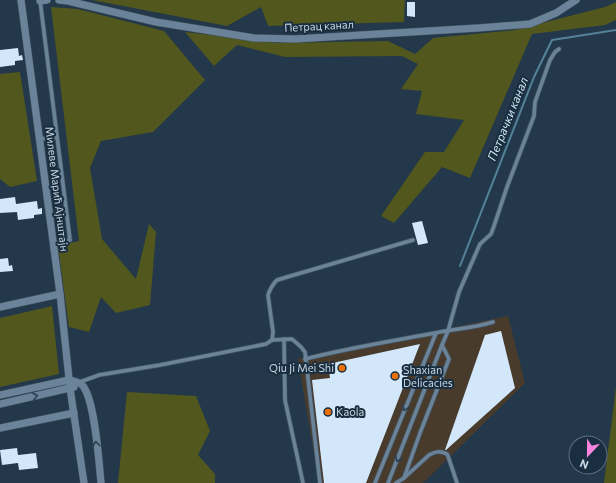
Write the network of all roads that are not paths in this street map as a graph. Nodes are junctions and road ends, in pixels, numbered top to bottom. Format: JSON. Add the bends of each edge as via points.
{"nodes":[{"id":1,"x":21,"y":0,"type":"edge"},
{"id":2,"x":42,"y":0,"type":"edge"},
{"id":3,"x":59,"y":0,"type":"edge"},
{"id":4,"x":576,"y":0,"type":"edge"},
{"id":5,"x":559,"y":49,"type":"dead end"},
{"id":6,"x":57,"y":137,"type":"junction"},
{"id":7,"x":39,"y":139,"type":"junction"},
{"id":8,"x":413,"y":240,"type":"dead end"},
{"id":9,"x":52,"y":244,"type":"junction"},
{"id":10,"x":60,"y":294,"type":"junction"},
{"id":11,"x":0,"y":307,"type":"edge"},
{"id":12,"x":493,"y":322,"type":"dead end"},
{"id":13,"x":448,"y":331,"type":"junction"},
{"id":14,"x":436,"y":333,"type":"junction"},
{"id":15,"x":284,"y":339,"type":"junction"},
{"id":16,"x":272,"y":340,"type":"junction"},
{"id":17,"x":442,"y":345,"type":"junction"},
{"id":18,"x":305,"y":359,"type":"junction"},
{"id":19,"x":69,"y":380,"type":"junction"},
{"id":20,"x":79,"y":383,"type":"junction"},
{"id":21,"x":70,"y":388,"type":"junction"},
{"id":22,"x":0,"y":395,"type":"edge"},
{"id":23,"x":0,"y":404,"type":"edge"},
{"id":24,"x":74,"y":413,"type":"junction"},
{"id":25,"x":0,"y":428,"type":"edge"},
{"id":26,"x":404,"y":478,"type":"junction"},
{"id":27,"x":84,"y":483,"type":"edge"},
{"id":28,"x":101,"y":483,"type":"edge"},
{"id":29,"x":303,"y":483,"type":"edge"},
{"id":30,"x":320,"y":483,"type":"edge"},
{"id":31,"x":375,"y":483,"type":"edge"},
{"id":32,"x":388,"y":483,"type":"edge"},
{"id":33,"x":396,"y":483,"type":"edge"},
{"id":34,"x":456,"y":483,"type":"edge"}],
"edges":[{"from":1,"to":7,"type":"street","name":"Милеве Марић Ајнштајн"},
{"from":2,"to":6,"type":"lane"},
{"from":3,"to":4,"type":"street","name":"Петрац канал","via":[[163,24],[254,38],[288,39],[530,24]]},
{"from":5,"to":13,"type":"lane","via":[[550,60],[535,102],[534,116],[491,234],[480,244],[459,292]]},
{"from":6,"to":7,"type":"lane"},
{"from":6,"to":9,"type":"lane","via":[[70,240]]},
{"from":7,"to":9,"type":"street","name":"Милеве Марић Ајнштајн"},
{"from":8,"to":16,"type":"lane","via":[[277,280],[268,295]]},
{"from":9,"to":10,"type":"street","name":"Милеве Марић Ајнштајн"},
{"from":10,"to":11,"type":"street"},
{"from":10,"to":19,"type":"street","name":"Милеве Марић Ајнштајн"},
{"from":12,"to":13,"type":"lane"},
{"from":13,"to":14,"type":"lane"},
{"from":13,"to":17,"type":"lane"},
{"from":14,"to":18,"type":"lane"},
{"from":14,"to":31,"type":"lane","one_way":true},
{"from":15,"to":16,"type":"lane"},
{"from":15,"to":18,"type":"lane","via":[[292,339],[301,347]]},
{"from":15,"to":29,"type":"lane","via":[[285,400]]},
{"from":16,"to":20,"type":"lane","via":[[266,344],[99,375]]},
{"from":17,"to":26,"type":"lane","via":[[449,360]]},
{"from":17,"to":32,"type":"lane","one_way":true},
{"from":18,"to":30,"type":"lane"},
{"from":19,"to":20,"type":"street"},
{"from":19,"to":21,"type":"street","name":"Милеве Марић Ајнштајн"},
{"from":19,"to":22,"type":"street"},
{"from":20,"to":21,"type":"street"},
{"from":28,"to":20,"type":"street","one_way":true,"via":[[91,410],[86,391]]},
{"from":23,"to":21,"type":"street","one_way":true},
{"from":21,"to":24,"type":"street","name":"Милеве Марић Ајнштајн"},
{"from":24,"to":25,"type":"street"},
{"from":24,"to":27,"type":"street","name":"Милеве Марић Ајнштајн"},
{"from":26,"to":33,"type":"lane"},
{"from":26,"to":34,"type":"lane","via":[[429,455],[442,452],[448,456]]}]}
